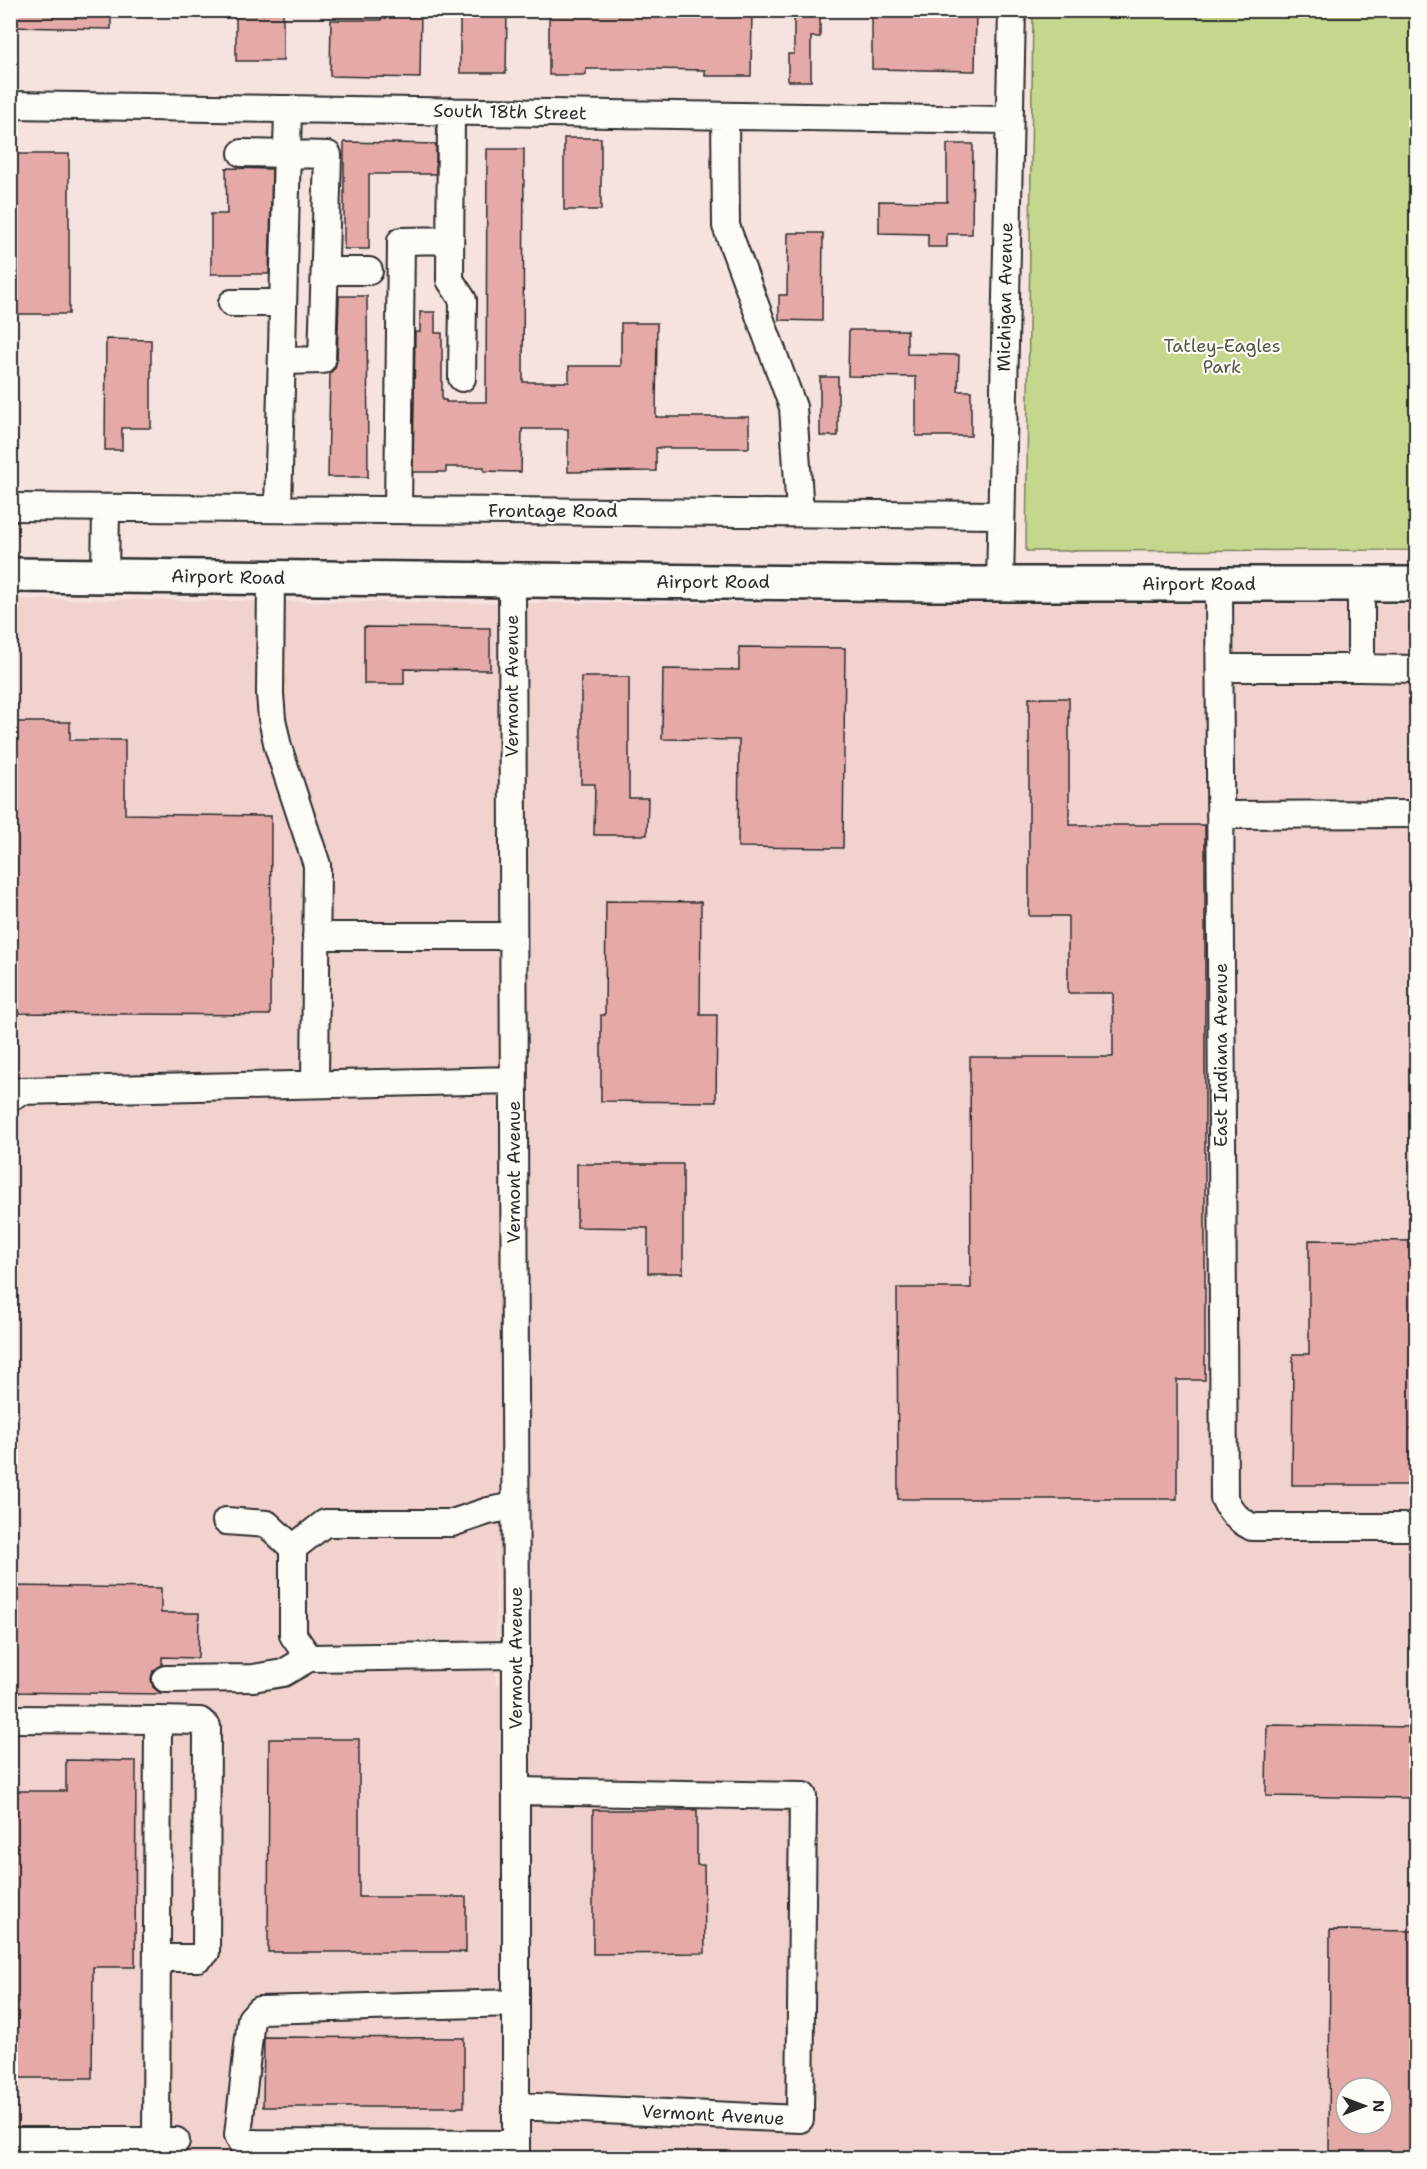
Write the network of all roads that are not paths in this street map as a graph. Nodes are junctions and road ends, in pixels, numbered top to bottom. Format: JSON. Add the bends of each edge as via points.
{"nodes":[{"id":1,"x":1012,"y":10,"type":"edge"},
{"id":2,"x":10,"y":105,"type":"edge"},
{"id":3,"x":288,"y":109,"type":"junction"},
{"id":4,"x":451,"y":111,"type":"junction"},
{"id":5,"x":724,"y":116,"type":"junction"},
{"id":6,"x":1010,"y":120,"type":"junction"},
{"id":7,"x":242,"y":153,"type":"dead end"},
{"id":8,"x":287,"y":154,"type":"junction"},
{"id":9,"x":450,"y":240,"type":"junction"},
{"id":10,"x":325,"y":271,"type":"junction"},
{"id":11,"x":369,"y":271,"type":"dead end"},
{"id":12,"x":231,"y":303,"type":"dead end"},
{"id":13,"x":283,"y":303,"type":"junction"},
{"id":14,"x":282,"y":361,"type":"junction"},
{"id":15,"x":462,"y":378,"type":"dead end"},
{"id":16,"x":10,"y":507,"type":"edge"},
{"id":17,"x":106,"y":508,"type":"junction"},
{"id":18,"x":278,"y":509,"type":"junction"},
{"id":19,"x":398,"y":510,"type":"junction"},
{"id":20,"x":800,"y":512,"type":"junction"},
{"id":21,"x":1000,"y":515,"type":"junction"},
{"id":22,"x":10,"y":575,"type":"edge"},
{"id":23,"x":105,"y":576,"type":"junction"},
{"id":24,"x":272,"y":578,"type":"junction"},
{"id":25,"x":512,"y":580,"type":"junction"},
{"id":26,"x":1000,"y":584,"type":"junction"},
{"id":27,"x":1219,"y":584,"type":"junction"},
{"id":28,"x":1361,"y":584,"type":"junction"},
{"id":29,"x":1416,"y":584,"type":"edge"},
{"id":30,"x":1220,"y":668,"type":"junction"},
{"id":31,"x":1360,"y":668,"type":"junction"},
{"id":32,"x":1416,"y":669,"type":"edge"},
{"id":33,"x":1416,"y":814,"type":"edge"},
{"id":34,"x":1220,"y":815,"type":"junction"},
{"id":35,"x":316,"y":936,"type":"junction"},
{"id":36,"x":513,"y":936,"type":"junction"},
{"id":37,"x":514,"y":1080,"type":"junction"},
{"id":38,"x":315,"y":1084,"type":"junction"},
{"id":39,"x":10,"y":1098,"type":"edge"},
{"id":40,"x":515,"y":1506,"type":"junction"},
{"id":41,"x":226,"y":1521,"type":"dead end"},
{"id":42,"x":1416,"y":1527,"type":"edge"},
{"id":43,"x":293,"y":1548,"type":"junction"},
{"id":44,"x":516,"y":1654,"type":"junction"},
{"id":45,"x":309,"y":1659,"type":"junction"},
{"id":46,"x":166,"y":1679,"type":"dead end"},
{"id":47,"x":10,"y":1719,"type":"edge"},
{"id":48,"x":158,"y":1720,"type":"junction"},
{"id":49,"x":517,"y":1791,"type":"junction"},
{"id":50,"x":158,"y":1958,"type":"junction"},
{"id":51,"x":516,"y":2003,"type":"junction"},
{"id":52,"x":516,"y":2106,"type":"junction"},
{"id":53,"x":10,"y":2141,"type":"edge"},
{"id":54,"x":516,"y":2151,"type":"edge"}],
"edges":[{"from":1,"to":6,"type":"street","name":"Michigan Avenue"},
{"from":2,"to":3,"type":"street","name":"South 18th Street"},
{"from":3,"to":4,"type":"street","name":"South 18th Street"},
{"from":3,"to":8,"type":"street"},
{"from":4,"to":5,"type":"street","name":"South 18th Street"},
{"from":4,"to":9,"type":"street"},
{"from":5,"to":6,"type":"street","name":"South 18th Street"},
{"from":5,"to":20,"type":"street","via":[[726,226],[793,407]]},
{"from":6,"to":21,"type":"street","name":"Michigan Avenue"},
{"from":7,"to":8,"type":"street"},
{"from":8,"to":10,"type":"street","via":[[328,155]]},
{"from":8,"to":13,"type":"street"},
{"from":9,"to":15,"type":"street","via":[[450,280],[462,300]]},
{"from":9,"to":19,"type":"street","via":[[401,241]]},
{"from":10,"to":11,"type":"street"},
{"from":10,"to":14,"type":"street","via":[[322,360]]},
{"from":12,"to":13,"type":"street"},
{"from":13,"to":14,"type":"street"},
{"from":14,"to":18,"type":"street"},
{"from":16,"to":17,"type":"street","name":"Frontage Road"},
{"from":17,"to":18,"type":"street","name":"Frontage Road"},
{"from":17,"to":23,"type":"street"},
{"from":18,"to":19,"type":"street","name":"Frontage Road"},
{"from":19,"to":20,"type":"street","name":"Frontage Road"},
{"from":20,"to":21,"type":"street","name":"Frontage Road"},
{"from":21,"to":26,"type":"street","name":"Michigan Avenue"},
{"from":22,"to":23,"type":"main road","name":"Airport Road"},
{"from":23,"to":24,"type":"main road","name":"Airport Road"},
{"from":24,"to":25,"type":"main road","name":"Airport Road"},
{"from":24,"to":35,"type":"street","via":[[272,719],[317,865]]},
{"from":25,"to":26,"type":"main road","name":"Airport Road"},
{"from":25,"to":36,"type":"street","name":"Vermont Avenue"},
{"from":26,"to":27,"type":"main road","name":"Airport Road"},
{"from":27,"to":28,"type":"main road","name":"Airport Road"},
{"from":27,"to":30,"type":"street","name":"East Indiana Avenue"},
{"from":28,"to":29,"type":"main road","name":"Airport Road"},
{"from":28,"to":31,"type":"street"},
{"from":30,"to":31,"type":"street"},
{"from":30,"to":34,"type":"street","name":"East Indiana Avenue"},
{"from":31,"to":32,"type":"street"},
{"from":33,"to":34,"type":"street"},
{"from":34,"to":42,"type":"street","name":"East Indiana Avenue","via":[[1224,1498],[1239,1521],[1252,1527]]},
{"from":35,"to":36,"type":"street"},
{"from":35,"to":38,"type":"street"},
{"from":36,"to":37,"type":"street","name":"Vermont Avenue"},
{"from":37,"to":38,"type":"street"},
{"from":37,"to":40,"type":"street","name":"Vermont Avenue"},
{"from":38,"to":39,"type":"street","via":[[20,1091]]},
{"from":40,"to":43,"type":"street","via":[[452,1523],[325,1523]]},
{"from":40,"to":44,"type":"street","name":"Vermont Avenue"},
{"from":41,"to":43,"type":"street","via":[[267,1524]]},
{"from":43,"to":45,"type":"street","via":[[293,1635]]},
{"from":44,"to":45,"type":"street"},
{"from":44,"to":49,"type":"street","name":"Vermont Avenue"},
{"from":45,"to":46,"type":"street","via":[[283,1673],[253,1678]]},
{"from":47,"to":48,"type":"street"},
{"from":48,"to":50,"type":"street"},
{"from":48,"to":50,"type":"street","via":[[200,1721],[207,1727],[206,1952],[198,1958]]},
{"from":49,"to":51,"type":"street"},
{"from":49,"to":52,"type":"street","name":"Vermont Avenue","via":[[802,1796],[800,2119]]},
{"from":50,"to":53,"type":"street","via":[[166,2141]]},
{"from":51,"to":52,"type":"street"},
{"from":51,"to":54,"type":"street","via":[[259,2010],[250,2019],[238,2135],[242,2143]]},
{"from":52,"to":54,"type":"street"}]}
